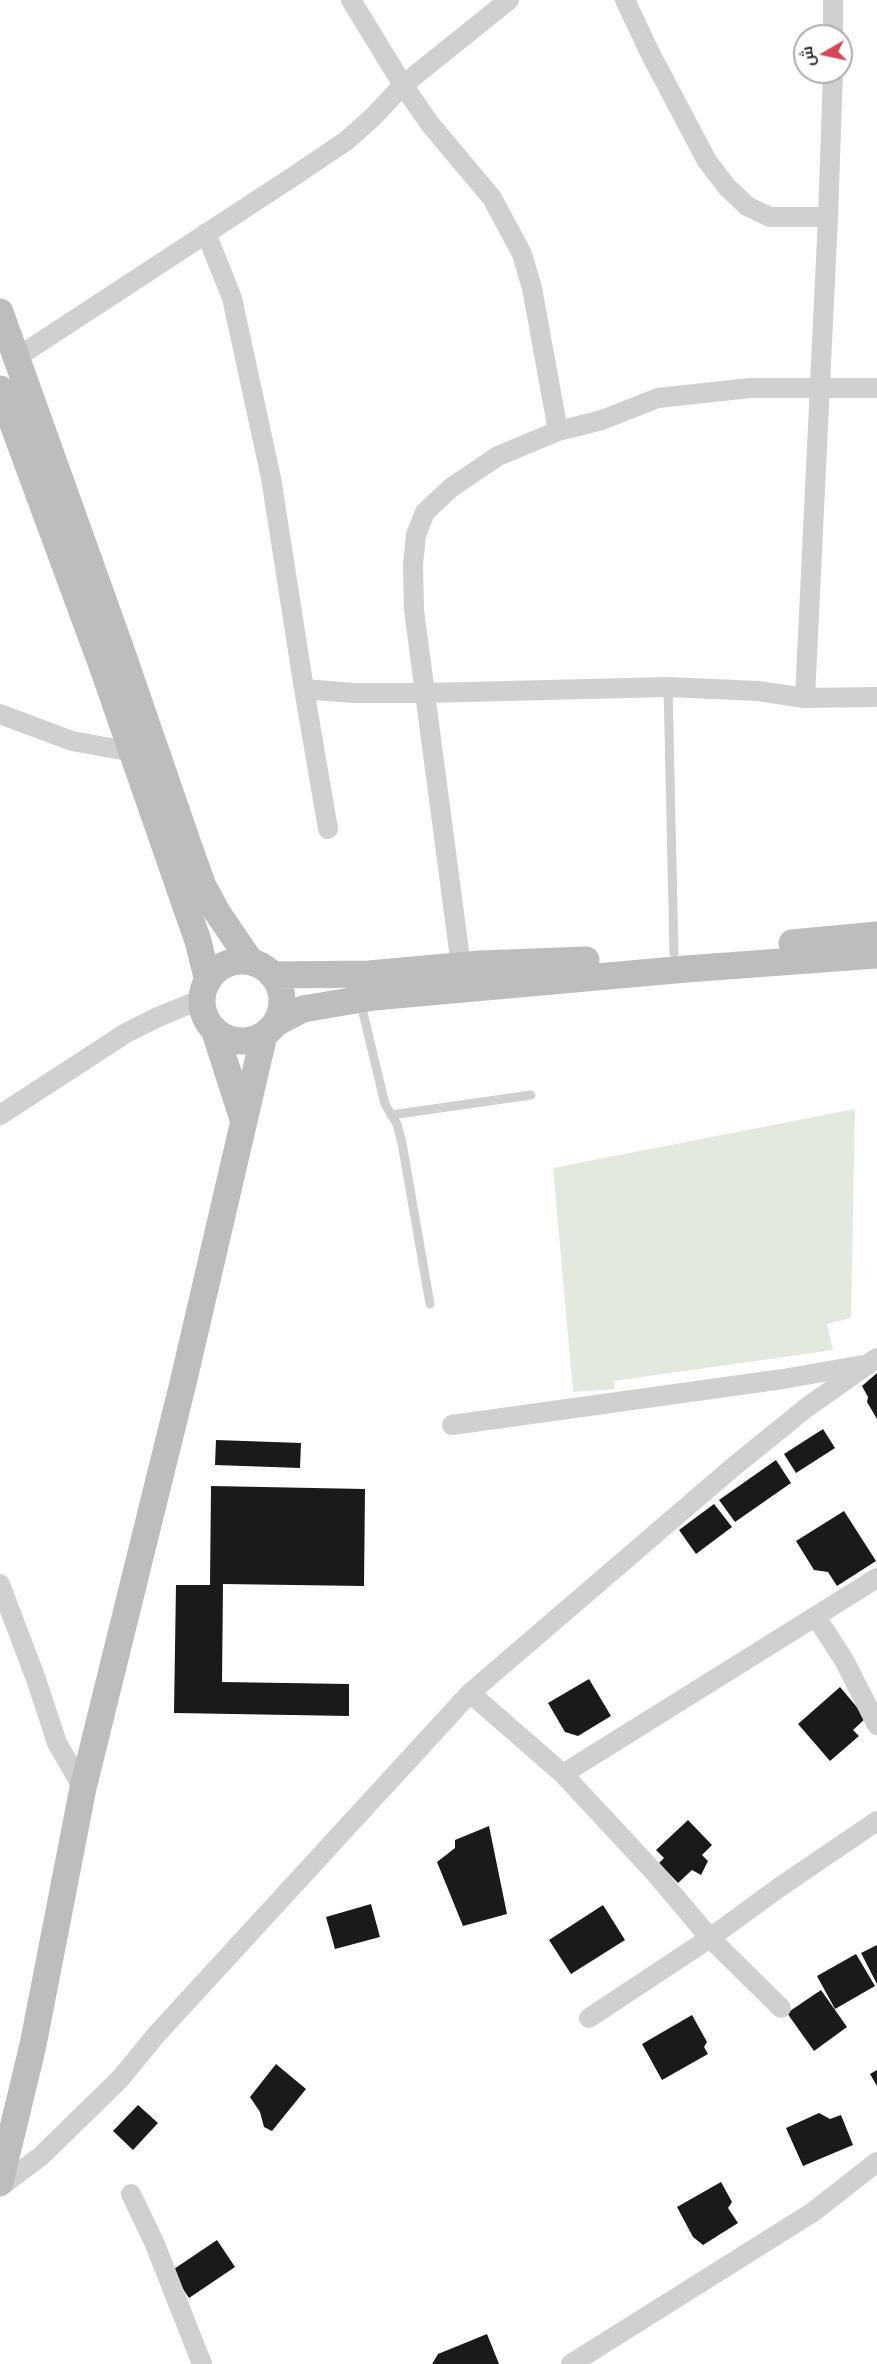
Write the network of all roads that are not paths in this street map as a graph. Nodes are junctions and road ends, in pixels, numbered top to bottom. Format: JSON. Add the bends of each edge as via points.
{"nodes":[{"id":1,"x":351,"y":0,"type":"edge"},
{"id":2,"x":508,"y":0,"type":"edge"},
{"id":3,"x":625,"y":0,"type":"edge"},
{"id":4,"x":833,"y":0,"type":"edge"},
{"id":5,"x":833,"y":24,"type":"edge"},
{"id":6,"x":833,"y":84,"type":"edge"},
{"id":7,"x":403,"y":85,"type":"junction"},
{"id":8,"x":828,"y":217,"type":"junction"},
{"id":9,"x":206,"y":233,"type":"junction"},
{"id":10,"x":0,"y":312,"type":"edge"},
{"id":11,"x":16,"y":358,"type":"junction"},
{"id":12,"x":820,"y":387,"type":"junction"},
{"id":13,"x":877,"y":388,"type":"edge"},
{"id":14,"x":0,"y":389,"type":"edge"},
{"id":15,"x":558,"y":431,"type":"junction"},
{"id":16,"x":61,"y":520,"type":"junction"},
{"id":17,"x":668,"y":687,"type":"junction"},
{"id":18,"x":304,"y":689,"type":"junction"},
{"id":19,"x":426,"y":693,"type":"junction"},
{"id":20,"x":877,"y":697,"type":"edge"},
{"id":21,"x":805,"y":698,"type":"junction"},
{"id":22,"x":0,"y":714,"type":"edge"},
{"id":23,"x":133,"y":753,"type":"junction"},
{"id":24,"x":328,"y":829,"type":"dead end"},
{"id":25,"x":877,"y":935,"type":"edge"},
{"id":26,"x":674,"y":953,"type":"junction"},
{"id":27,"x":877,"y":955,"type":"edge"},
{"id":28,"x":461,"y":966,"type":"junction"},
{"id":29,"x":262,"y":968,"type":"junction"},
{"id":30,"x":205,"y":990,"type":"junction"},
{"id":31,"x":360,"y":999,"type":"junction"},
{"id":32,"x":214,"y":1029,"type":"junction"},
{"id":33,"x":270,"y":1029,"type":"junction"},
{"id":34,"x":531,"y":1095,"type":"dead end"},
{"id":35,"x":0,"y":1115,"type":"edge"},
{"id":36,"x":392,"y":1115,"type":"junction"},
{"id":37,"x":243,"y":1119,"type":"junction"},
{"id":38,"x":430,"y":1304,"type":"dead end"},
{"id":39,"x":874,"y":1361,"type":"edge"},
{"id":40,"x":452,"y":1425,"type":"dead end"},
{"id":41,"x":877,"y":1578,"type":"edge"},
{"id":42,"x":0,"y":1584,"type":"edge"},
{"id":43,"x":816,"y":1617,"type":"junction"},
{"id":44,"x":470,"y":1693,"type":"junction"},
{"id":45,"x":877,"y":1725,"type":"edge"},
{"id":46,"x":563,"y":1774,"type":"junction"},
{"id":47,"x":83,"y":1788,"type":"junction"},
{"id":48,"x":877,"y":1821,"type":"edge"},
{"id":49,"x":710,"y":1938,"type":"junction"},
{"id":50,"x":781,"y":2008,"type":"dead end"},
{"id":51,"x":589,"y":2018,"type":"dead end"},
{"id":52,"x":877,"y":2162,"type":"edge"},
{"id":53,"x":0,"y":2184,"type":"edge"},
{"id":54,"x":131,"y":2194,"type":"dead end"},
{"id":55,"x":202,"y":2364,"type":"edge"},
{"id":56,"x":571,"y":2364,"type":"edge"}],
"edges":[{"from":1,"to":7,"type":"street"},
{"from":2,"to":7,"type":"street"},
{"from":3,"to":8,"type":"street","via":[[707,161],[727,187],[747,206],[770,217]]},
{"from":4,"to":5,"type":"street"},
{"from":6,"to":8,"type":"street"},
{"from":7,"to":9,"type":"street","via":[[346,141]]},
{"from":7,"to":15,"type":"street","via":[[492,198],[522,254],[532,288]]},
{"from":8,"to":12,"type":"street"},
{"from":9,"to":11,"type":"street"},
{"from":9,"to":18,"type":"street","via":[[232,298],[248,368],[271,478]]},
{"from":10,"to":11,"type":"main road"},
{"from":11,"to":16,"type":"main road"},
{"from":12,"to":13,"type":"street"},
{"from":12,"to":15,"type":"street","via":[[687,393],[658,398],[602,420]]},
{"from":12,"to":21,"type":"street"},
{"from":14,"to":16,"type":"main road"},
{"from":15,"to":19,"type":"street","via":[[498,456],[452,487],[425,512],[416,536],[413,565],[414,610]]},
{"from":16,"to":23,"type":"main road"},
{"from":16,"to":29,"type":"main road","via":[[203,886],[223,921]]},
{"from":17,"to":19,"type":"street"},
{"from":17,"to":21,"type":"street","via":[[758,691]]},
{"from":17,"to":26,"type":"lane"},
{"from":18,"to":19,"type":"street"},
{"from":18,"to":24,"type":"street"},
{"from":19,"to":28,"type":"street"},
{"from":20,"to":21,"type":"street"},
{"from":22,"to":23,"type":"street","via":[[72,741]]},
{"from":23,"to":30,"type":"main road","via":[[198,941]]},
{"from":25,"to":26,"type":"main road"},
{"from":26,"to":28,"type":"main road"},
{"from":27,"to":31,"type":"main road"},
{"from":28,"to":29,"type":"main road","via":[[360,974]]},
{"from":29,"to":30,"type":"main road","via":[[238,961],[226,964],[215,971]]},
{"from":29,"to":33,"type":"main road","via":[[281,990],[282,1007]]},
{"from":30,"to":32,"type":"main road","via":[[203,1010]]},
{"from":30,"to":35,"type":"street","via":[[126,1033]]},
{"from":31,"to":33,"type":"main road","via":[[303,1009]]},
{"from":31,"to":36,"type":"lane","via":[[385,1104]]},
{"from":32,"to":33,"type":"main road","via":[[229,1039],[247,1041]]},
{"from":32,"to":37,"type":"main road"},
{"from":33,"to":37,"type":"main road"},
{"from":34,"to":36,"type":"lane"},
{"from":36,"to":38,"type":"lane","via":[[402,1143]]},
{"from":37,"to":47,"type":"main road","via":[[183,1383]]},
{"from":39,"to":40,"type":"street","via":[[783,1379]]},
{"from":39,"to":44,"type":"street","via":[[806,1408],[732,1468]]},
{"from":41,"to":43,"type":"street"},
{"from":42,"to":47,"type":"street","via":[[57,1743]]},
{"from":43,"to":45,"type":"street"},
{"from":43,"to":46,"type":"street"},
{"from":44,"to":46,"type":"street"},
{"from":44,"to":53,"type":"street","via":[[120,2079],[41,2156]]},
{"from":46,"to":49,"type":"street"},
{"from":47,"to":53,"type":"main road","via":[[33,2045]]},
{"from":48,"to":49,"type":"street"},
{"from":49,"to":50,"type":"street"},
{"from":49,"to":51,"type":"street"},
{"from":52,"to":56,"type":"street","via":[[813,2212]]},
{"from":54,"to":55,"type":"street"}]}
